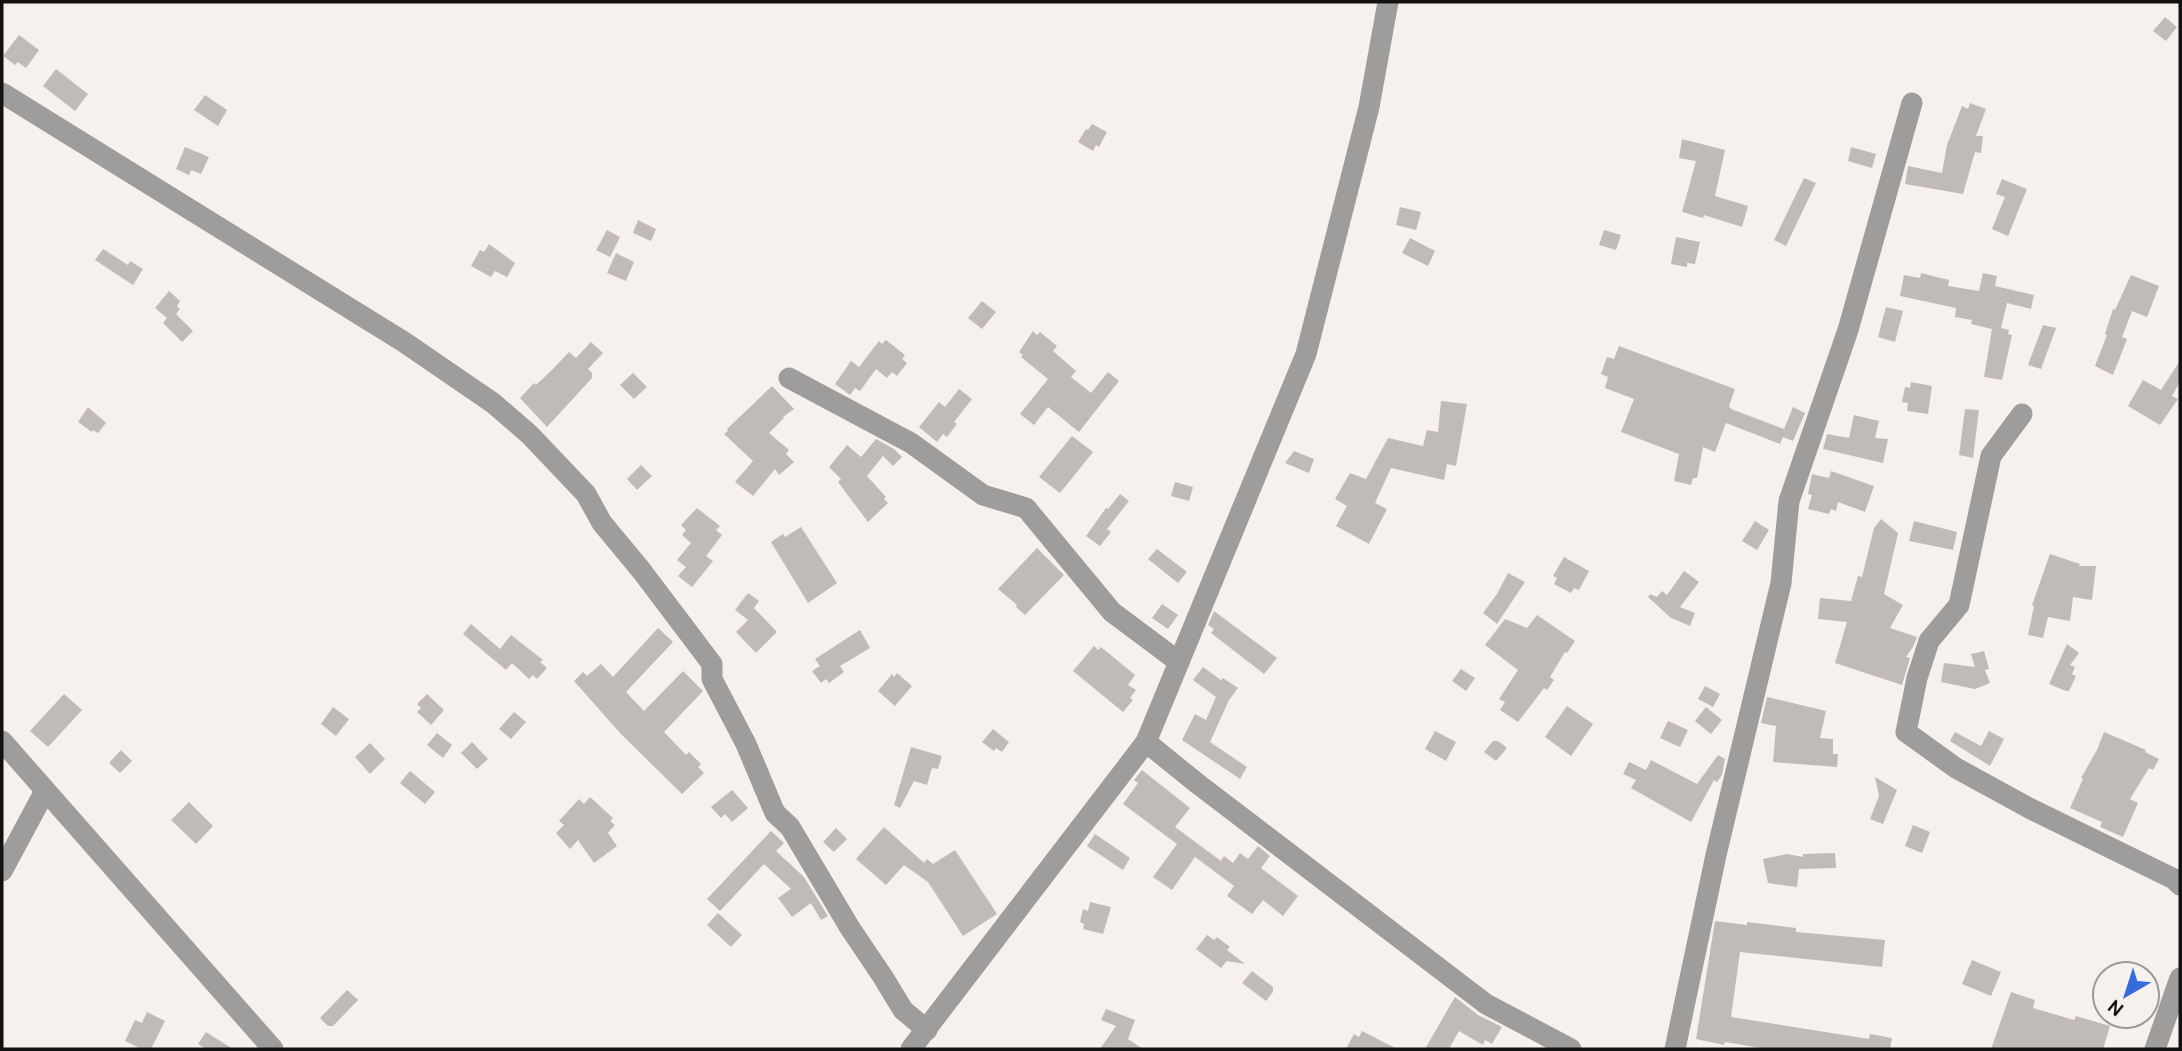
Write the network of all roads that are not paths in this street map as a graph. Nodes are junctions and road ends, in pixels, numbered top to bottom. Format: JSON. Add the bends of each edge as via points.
{"nodes":[{"id":1,"x":1388,"y":2,"type":"edge"},
{"id":2,"x":2,"y":93,"type":"edge"},
{"id":3,"x":1912,"y":103,"type":"dead end"},
{"id":4,"x":789,"y":378,"type":"dead end"},
{"id":5,"x":2022,"y":414,"type":"dead end"},
{"id":6,"x":1179,"y":662,"type":"junction"},
{"id":7,"x":2,"y":740,"type":"edge"},
{"id":8,"x":1146,"y":742,"type":"junction"},
{"id":9,"x":46,"y":790,"type":"junction"},
{"id":10,"x":2,"y":871,"type":"edge"},
{"id":11,"x":2180,"y":885,"type":"edge"},
{"id":12,"x":2180,"y":978,"type":"edge"},
{"id":13,"x":927,"y":1030,"type":"junction"},
{"id":14,"x":273,"y":1049,"type":"edge"},
{"id":15,"x":911,"y":1049,"type":"edge"},
{"id":16,"x":1571,"y":1049,"type":"edge"},
{"id":17,"x":1675,"y":1049,"type":"edge"},
{"id":18,"x":2155,"y":1049,"type":"edge"}],
"edges":[{"from":1,"to":6,"type":"street","via":[[1369,107],[1306,354]]},
{"from":2,"to":13,"type":"street","via":[[404,342],[493,402],[530,435],[586,494],[602,523],[712,664],[716,689],[775,813],[790,827],[903,1010]]},
{"from":3,"to":17,"type":"street","via":[[1848,330],[1789,501],[1781,583]]},
{"from":4,"to":6,"type":"street","via":[[911,443],[983,495],[1026,508],[1112,612]]},
{"from":5,"to":11,"type":"street","via":[[1991,456],[1959,605],[1929,641],[1906,732],[1956,768]]},
{"from":6,"to":8,"type":"street"},
{"from":7,"to":9,"type":"street"},
{"from":8,"to":13,"type":"street"},
{"from":8,"to":16,"type":"street","via":[[1486,1004]]},
{"from":9,"to":10,"type":"street"},
{"from":9,"to":14,"type":"street"},
{"from":12,"to":18,"type":"street"},
{"from":13,"to":15,"type":"street"}]}
